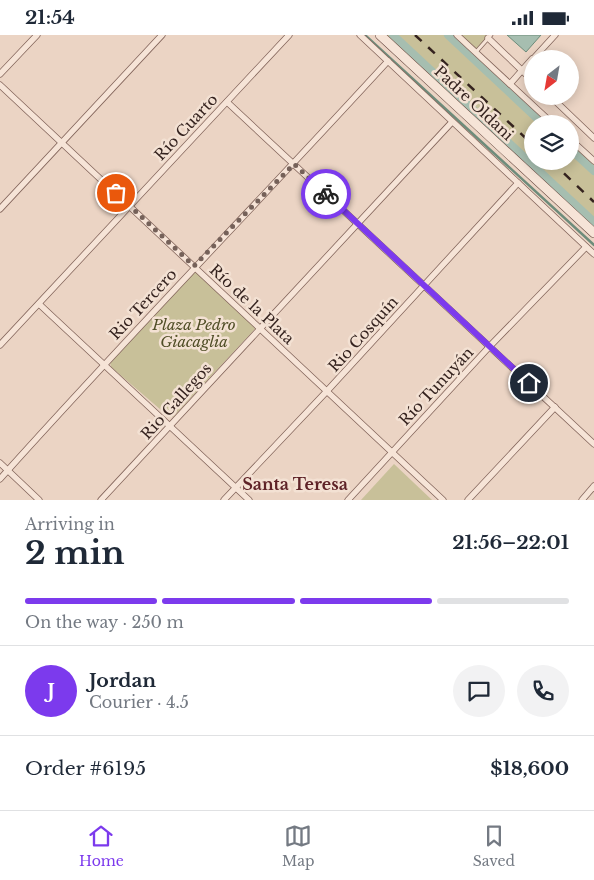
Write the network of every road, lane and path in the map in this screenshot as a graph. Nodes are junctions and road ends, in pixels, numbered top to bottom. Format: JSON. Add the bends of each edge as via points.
{"nodes":[{"id":1,"x":37,"y":35,"type":"edge"},
{"id":2,"x":162,"y":35,"type":"edge"},
{"id":3,"x":289,"y":35,"type":"edge"},
{"id":4,"x":360,"y":35,"type":"edge"},
{"id":5,"x":380,"y":35,"type":"edge"},
{"id":6,"x":457,"y":35,"type":"edge"},
{"id":7,"x":555,"y":35,"type":"edge"},
{"id":8,"x":490,"y":37,"type":"edge"},
{"id":9,"x":541,"y":50,"type":"edge"},
{"id":10,"x":476,"y":52,"type":"junction"},
{"id":11,"x":388,"y":61,"type":"junction"},
{"id":12,"x":522,"y":70,"type":"joint"},
{"id":13,"x":0,"y":74,"type":"edge"},
{"id":14,"x":510,"y":84,"type":"junction"},
{"id":15,"x":0,"y":85,"type":"edge"},
{"id":16,"x":227,"y":101,"type":"junction"},
{"id":17,"x":560,"y":105,"type":"edge"},
{"id":18,"x":543,"y":115,"type":"edge"},
{"id":19,"x":452,"y":122,"type":"junction"},
{"id":20,"x":593,"y":134,"type":"edge"},
{"id":21,"x":62,"y":143,"type":"junction"},
{"id":22,"x":579,"y":147,"type":"edge"},
{"id":23,"x":594,"y":161,"type":"edge"},
{"id":24,"x":294,"y":164,"type":"junction"},
{"id":25,"x":518,"y":183,"type":"junction"},
{"id":26,"x":130,"y":206,"type":"junction"},
{"id":27,"x":0,"y":209,"type":"edge"},
{"id":28,"x":358,"y":223,"type":"junction"},
{"id":29,"x":594,"y":233,"type":"edge"},
{"id":30,"x":586,"y":247,"type":"junction"},
{"id":31,"x":594,"y":254,"type":"edge"},
{"id":32,"x":194,"y":266,"type":"junction"},
{"id":33,"x":424,"y":285,"type":"junction"},
{"id":34,"x":39,"y":304,"type":"junction"},
{"id":35,"x":260,"y":328,"type":"junction"},
{"id":36,"x":0,"y":345,"type":"edge"},
{"id":37,"x":490,"y":346,"type":"junction"},
{"id":38,"x":104,"y":364,"type":"junction"},
{"id":39,"x":327,"y":391,"type":"junction"},
{"id":40,"x":555,"y":407,"type":"junction"},
{"id":41,"x":170,"y":426,"type":"junction"},
{"id":42,"x":594,"y":444,"type":"edge"},
{"id":43,"x":392,"y":452,"type":"junction"},
{"id":44,"x":0,"y":463,"type":"edge"},
{"id":45,"x":8,"y":470,"type":"junction"},
{"id":46,"x":0,"y":479,"type":"edge"},
{"id":47,"x":236,"y":487,"type":"junction"},
{"id":48,"x":594,"y":487,"type":"edge"},
{"id":49,"x":39,"y":500,"type":"edge"},
{"id":50,"x":101,"y":500,"type":"edge"},
{"id":51,"x":224,"y":500,"type":"edge"},
{"id":52,"x":249,"y":500,"type":"edge"},
{"id":53,"x":348,"y":500,"type":"edge"},
{"id":54,"x":443,"y":500,"type":"edge"},
{"id":55,"x":468,"y":500,"type":"edge"},
{"id":56,"x":582,"y":500,"type":"edge"}],
"edges":[{"from":1,"to":13,"type":"street"},
{"from":2,"to":21,"type":"street"},
{"from":3,"to":16,"type":"street","name":"Río Cuarto"},
{"from":4,"to":11,"type":"street"},
{"from":5,"to":29,"type":"main road","name":"Padre Oldani"},
{"from":6,"to":10,"type":"street"},
{"from":7,"to":9,"type":"street"},
{"from":8,"to":10,"type":"lane"},
{"from":8,"to":12,"type":"street"},
{"from":10,"to":14,"type":"street"},
{"from":11,"to":19,"type":"street"},
{"from":11,"to":24,"type":"street","name":"Rio Tercero"},
{"from":12,"to":14,"type":"street"},
{"from":14,"to":18,"type":"street"},
{"from":15,"to":21,"type":"street","name":"Río de la Plata"},
{"from":16,"to":24,"type":"street"},
{"from":16,"to":26,"type":"street","name":"Río Cuarto"},
{"from":17,"to":20,"type":"street"},
{"from":19,"to":25,"type":"street"},
{"from":19,"to":28,"type":"street","name":"Rio Gallegos"},
{"from":21,"to":26,"type":"street","name":"Río de la Plata"},
{"from":21,"to":27,"type":"street"},
{"from":22,"to":23,"type":"street"},
{"from":24,"to":28,"type":"street"},
{"from":24,"to":32,"type":"street","name":"Rio Tercero"},
{"from":25,"to":30,"type":"street"},
{"from":25,"to":33,"type":"street","name":"Rio Cosquín"},
{"from":26,"to":32,"type":"street","name":"Río de la Plata"},
{"from":26,"to":34,"type":"street","name":"Río Cuarto"},
{"from":28,"to":33,"type":"street"},
{"from":28,"to":35,"type":"street","name":"Rio Gallegos"},
{"from":30,"to":31,"type":"street"},
{"from":30,"to":37,"type":"street","name":"Río Tunuyán"},
{"from":32,"to":35,"type":"street","name":"Río de la Plata"},
{"from":32,"to":38,"type":"street","name":"Rio Tercero"},
{"from":33,"to":37,"type":"street"},
{"from":33,"to":39,"type":"street","name":"Rio Cosquín"},
{"from":34,"to":36,"type":"street","name":"Río Cuarto"},
{"from":34,"to":38,"type":"street"},
{"from":35,"to":39,"type":"street","name":"Río de la Plata"},
{"from":35,"to":41,"type":"street","name":"Rio Gallegos"},
{"from":37,"to":40,"type":"street"},
{"from":37,"to":43,"type":"street","name":"Río Tunuyán"},
{"from":38,"to":41,"type":"street"},
{"from":38,"to":45,"type":"street","name":"Rio Tercero"},
{"from":39,"to":43,"type":"street","name":"Río de la Plata"},
{"from":39,"to":47,"type":"street","name":"Rio Cosquín"},
{"from":40,"to":42,"type":"street"},
{"from":40,"to":55,"type":"street"},
{"from":41,"to":47,"type":"street"},
{"from":41,"to":50,"type":"street","name":"Rio Gallegos"},
{"from":43,"to":53,"type":"street","name":"Río Tunuyán"},
{"from":43,"to":54,"type":"street","name":"Río de la Plata"},
{"from":44,"to":45,"type":"street"},
{"from":45,"to":46,"type":"street","name":"Rio Tercero"},
{"from":45,"to":49,"type":"street"},
{"from":47,"to":51,"type":"street","name":"Rio Cosquín"},
{"from":47,"to":52,"type":"street"},
{"from":48,"to":56,"type":"street"}]}
